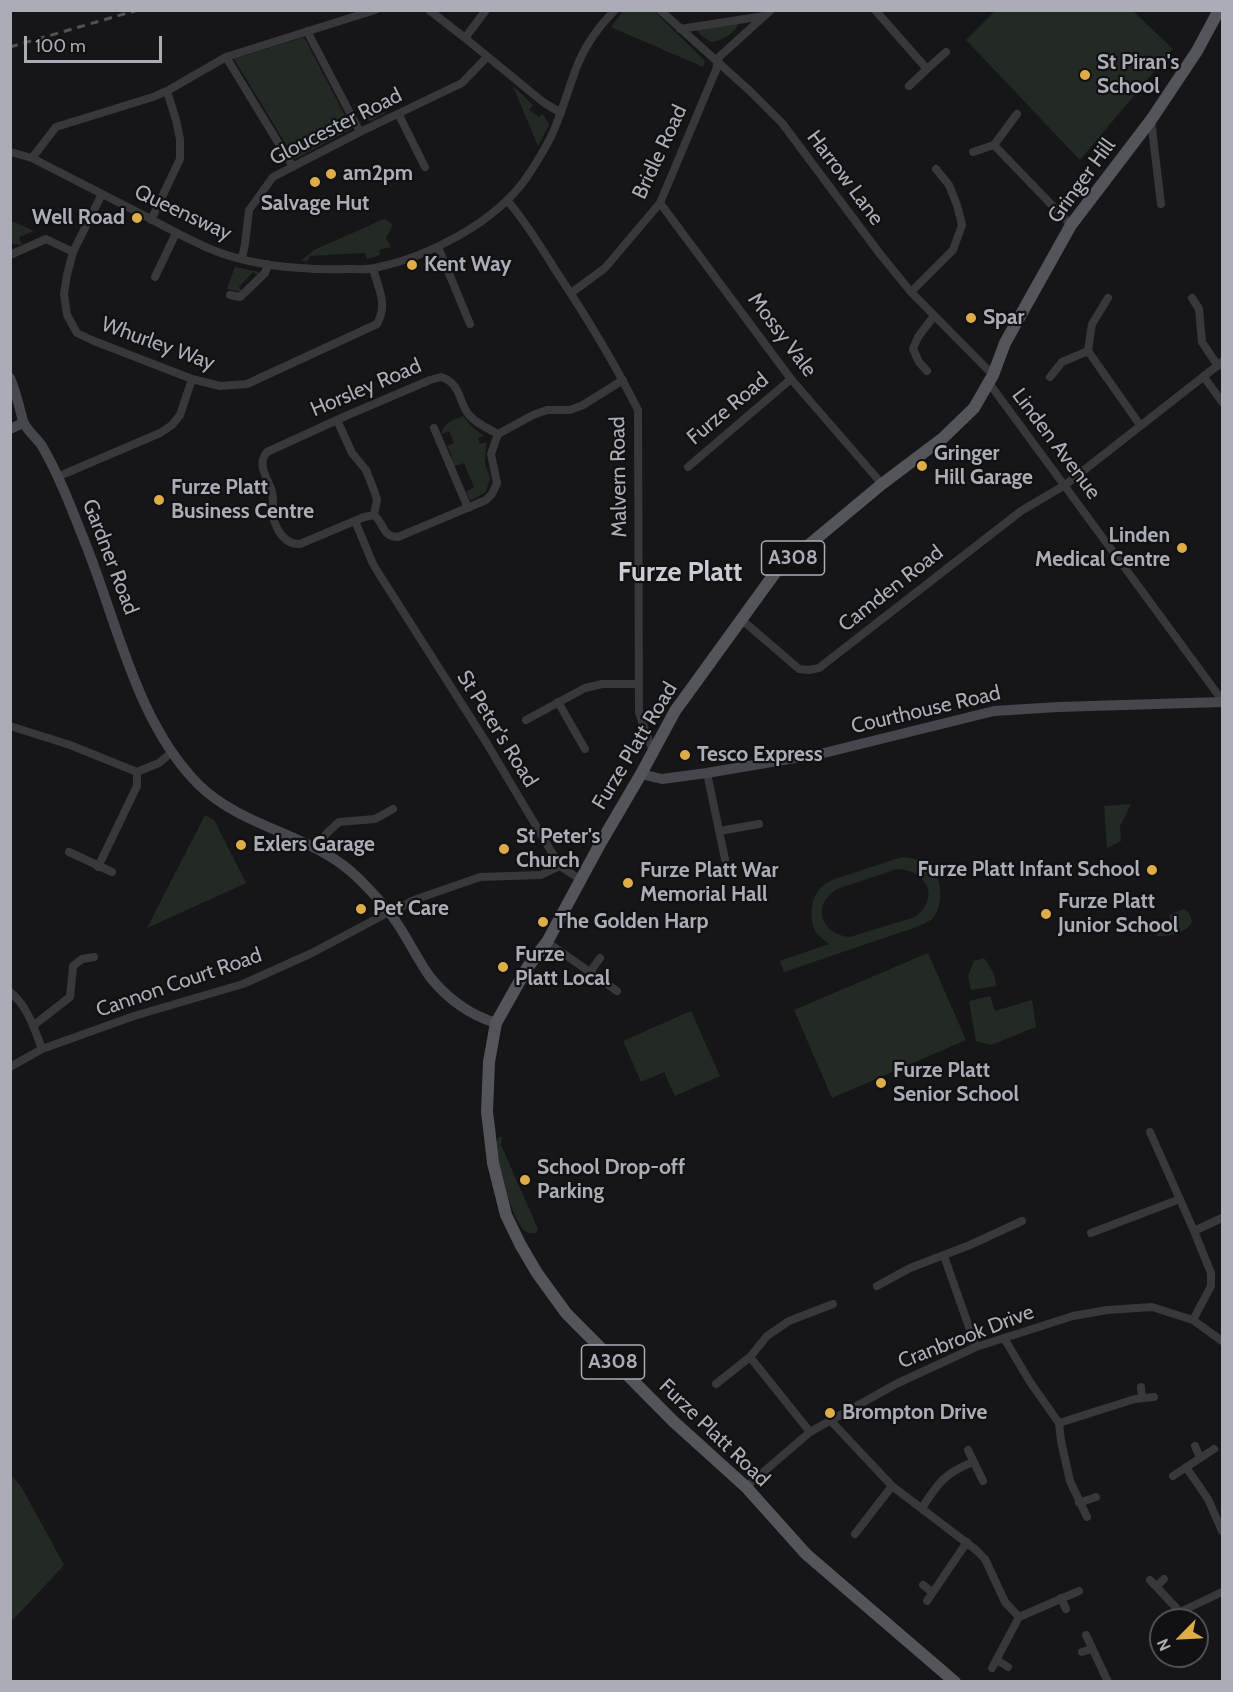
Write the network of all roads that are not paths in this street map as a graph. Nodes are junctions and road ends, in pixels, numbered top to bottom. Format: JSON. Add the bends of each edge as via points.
{"nodes":[{"id":1,"x":375,"y":10,"type":"edge"},
{"id":2,"x":429,"y":10,"type":"edge"},
{"id":3,"x":486,"y":10,"type":"edge"},
{"id":4,"x":615,"y":10,"type":"edge"},
{"id":5,"x":660,"y":10,"type":"edge"},
{"id":6,"x":875,"y":10,"type":"edge"},
{"id":7,"x":1219,"y":10,"type":"edge"},
{"id":8,"x":768,"y":13,"type":"edge"},
{"id":9,"x":680,"y":29,"type":"junction"},
{"id":10,"x":307,"y":31,"type":"junction"},
{"id":11,"x":465,"y":38,"type":"junction"},
{"id":12,"x":946,"y":52,"type":"dead end"},
{"id":13,"x":226,"y":57,"type":"junction"},
{"id":14,"x":487,"y":57,"type":"junction"},
{"id":15,"x":717,"y":63,"type":"junction"},
{"id":16,"x":927,"y":69,"type":"junction"},
{"id":17,"x":909,"y":86,"type":"dead end"},
{"id":18,"x":166,"y":91,"type":"junction"},
{"id":19,"x":561,"y":113,"type":"junction"},
{"id":20,"x":1017,"y":114,"type":"dead end"},
{"id":21,"x":399,"y":115,"type":"junction"},
{"id":22,"x":1151,"y":120,"type":"junction"},
{"id":23,"x":360,"y":132,"type":"junction"},
{"id":24,"x":994,"y":145,"type":"junction"},
{"id":25,"x":10,"y":152,"type":"edge"},
{"id":26,"x":973,"y":152,"type":"dead end"},
{"id":27,"x":32,"y":158,"type":"junction"},
{"id":28,"x":293,"y":166,"type":"junction"},
{"id":29,"x":425,"y":167,"type":"dead end"},
{"id":30,"x":936,"y":169,"type":"dead end"},
{"id":31,"x":102,"y":194,"type":"junction"},
{"id":32,"x":507,"y":200,"type":"junction"},
{"id":33,"x":660,"y":203,"type":"junction"},
{"id":34,"x":1161,"y":204,"type":"dead end"},
{"id":35,"x":151,"y":220,"type":"junction"},
{"id":36,"x":1071,"y":225,"type":"junction"},
{"id":37,"x":176,"y":233,"type":"junction"},
{"id":38,"x":438,"y":247,"type":"junction"},
{"id":39,"x":73,"y":252,"type":"junction"},
{"id":40,"x":10,"y":255,"type":"edge"},
{"id":41,"x":242,"y":258,"type":"junction"},
{"id":42,"x":268,"y":264,"type":"junction"},
{"id":43,"x":374,"y":269,"type":"junction"},
{"id":44,"x":156,"y":277,"type":"dead end"},
{"id":45,"x":911,"y":292,"type":"junction"},
{"id":46,"x":571,"y":293,"type":"junction"},
{"id":47,"x":230,"y":295,"type":"dead end"},
{"id":48,"x":1108,"y":298,"type":"dead end"},
{"id":49,"x":1192,"y":298,"type":"dead end"},
{"id":50,"x":934,"y":316,"type":"junction"},
{"id":51,"x":470,"y":324,"type":"dead end"},
{"id":52,"x":1088,"y":351,"type":"junction"},
{"id":53,"x":1220,"y":364,"type":"edge"},
{"id":54,"x":927,"y":371,"type":"dead end"},
{"id":55,"x":1050,"y":377,"type":"dead end"},
{"id":56,"x":1204,"y":377,"type":"junction"},
{"id":57,"x":10,"y":378,"type":"edge"},
{"id":58,"x":192,"y":379,"type":"junction"},
{"id":59,"x":791,"y":379,"type":"junction"},
{"id":60,"x":991,"y":379,"type":"junction"},
{"id":61,"x":623,"y":380,"type":"junction"},
{"id":62,"x":1222,"y":402,"type":"edge"},
{"id":63,"x":337,"y":420,"type":"junction"},
{"id":64,"x":23,"y":423,"type":"junction"},
{"id":65,"x":1140,"y":426,"type":"junction"},
{"id":66,"x":434,"y":428,"type":"dead end"},
{"id":67,"x":10,"y":429,"type":"edge"},
{"id":68,"x":498,"y":434,"type":"junction"},
{"id":69,"x":688,"y":467,"type":"dead end"},
{"id":70,"x":57,"y":477,"type":"junction"},
{"id":71,"x":882,"y":484,"type":"junction"},
{"id":72,"x":1065,"y":485,"type":"junction"},
{"id":73,"x":468,"y":507,"type":"junction"},
{"id":74,"x":374,"y":515,"type":"junction"},
{"id":75,"x":355,"y":521,"type":"junction"},
{"id":76,"x":741,"y":621,"type":"junction"},
{"id":77,"x":639,"y":684,"type":"junction"},
{"id":78,"x":1222,"y":701,"type":"edge"},
{"id":79,"x":558,"y":702,"type":"junction"},
{"id":80,"x":526,"y":720,"type":"dead end"},
{"id":81,"x":10,"y":726,"type":"edge"},
{"id":82,"x":585,"y":749,"type":"dead end"},
{"id":83,"x":172,"y":752,"type":"junction"},
{"id":84,"x":653,"y":752,"type":"junction"},
{"id":85,"x":136,"y":772,"type":"junction"},
{"id":86,"x":707,"y":773,"type":"junction"},
{"id":87,"x":641,"y":774,"type":"junction"},
{"id":88,"x":393,"y":809,"type":"dead end"},
{"id":89,"x":759,"y":824,"type":"dead end"},
{"id":90,"x":719,"y":831,"type":"junction"},
{"id":91,"x":316,"y":848,"type":"junction"},
{"id":92,"x":69,"y":852,"type":"dead end"},
{"id":93,"x":725,"y":859,"type":"dead end"},
{"id":94,"x":560,"y":866,"type":"junction"},
{"id":95,"x":98,"y":867,"type":"junction"},
{"id":96,"x":112,"y":872,"type":"dead end"},
{"id":97,"x":581,"y":880,"type":"junction"},
{"id":98,"x":393,"y":910,"type":"junction"},
{"id":99,"x":547,"y":942,"type":"junction"},
{"id":100,"x":94,"y":957,"type":"dead end"},
{"id":101,"x":600,"y":958,"type":"dead end"},
{"id":102,"x":590,"y":972,"type":"junction"},
{"id":103,"x":617,"y":991,"type":"dead end"},
{"id":104,"x":10,"y":992,"type":"edge"},
{"id":105,"x":496,"y":1023,"type":"junction"},
{"id":106,"x":34,"y":1025,"type":"junction"},
{"id":107,"x":42,"y":1049,"type":"junction"},
{"id":108,"x":10,"y":1067,"type":"edge"},
{"id":109,"x":1150,"y":1132,"type":"dead end"},
{"id":110,"x":1180,"y":1199,"type":"junction"},
{"id":111,"x":1222,"y":1218,"type":"edge"},
{"id":112,"x":1022,"y":1221,"type":"dead end"},
{"id":113,"x":1194,"y":1231,"type":"junction"},
{"id":114,"x":1091,"y":1233,"type":"dead end"},
{"id":115,"x":944,"y":1256,"type":"junction"},
{"id":116,"x":877,"y":1286,"type":"dead end"},
{"id":117,"x":833,"y":1304,"type":"dead end"},
{"id":118,"x":1192,"y":1320,"type":"junction"},
{"id":119,"x":1004,"y":1338,"type":"junction"},
{"id":120,"x":1222,"y":1341,"type":"edge"},
{"id":121,"x":976,"y":1347,"type":"junction"},
{"id":122,"x":750,"y":1357,"type":"junction"},
{"id":123,"x":716,"y":1384,"type":"dead end"},
{"id":124,"x":1142,"y":1387,"type":"dead end"},
{"id":125,"x":1154,"y":1397,"type":"dead end"},
{"id":126,"x":1142,"y":1398,"type":"junction"},
{"id":127,"x":831,"y":1421,"type":"junction"},
{"id":128,"x":1059,"y":1423,"type":"junction"},
{"id":129,"x":810,"y":1432,"type":"junction"},
{"id":130,"x":1195,"y":1446,"type":"dead end"},
{"id":131,"x":1214,"y":1449,"type":"dead end"},
{"id":132,"x":968,"y":1450,"type":"dead end"},
{"id":133,"x":1200,"y":1458,"type":"junction"},
{"id":134,"x":973,"y":1462,"type":"junction"},
{"id":135,"x":1186,"y":1467,"type":"junction"},
{"id":136,"x":1173,"y":1476,"type":"dead end"},
{"id":137,"x":983,"y":1482,"type":"dead end"},
{"id":138,"x":892,"y":1486,"type":"junction"},
{"id":139,"x":746,"y":1487,"type":"junction"},
{"id":140,"x":1096,"y":1497,"type":"dead end"},
{"id":141,"x":1079,"y":1503,"type":"junction"},
{"id":142,"x":922,"y":1508,"type":"junction"},
{"id":143,"x":1087,"y":1517,"type":"dead end"},
{"id":144,"x":866,"y":1520,"type":"junction"},
{"id":145,"x":874,"y":1528,"type":"dead end"},
{"id":146,"x":1222,"y":1531,"type":"edge"},
{"id":147,"x":855,"y":1534,"type":"dead end"},
{"id":148,"x":967,"y":1542,"type":"junction"},
{"id":149,"x":1164,"y":1579,"type":"dead end"},
{"id":150,"x":1150,"y":1580,"type":"dead end"},
{"id":151,"x":923,"y":1585,"type":"dead end"},
{"id":152,"x":1157,"y":1586,"type":"junction"},
{"id":153,"x":1079,"y":1591,"type":"dead end"},
{"id":154,"x":932,"y":1592,"type":"junction"},
{"id":155,"x":1222,"y":1592,"type":"edge"},
{"id":156,"x":1061,"y":1598,"type":"junction"},
{"id":157,"x":927,"y":1601,"type":"dead end"},
{"id":158,"x":1176,"y":1608,"type":"edge"},
{"id":159,"x":1188,"y":1608,"type":"edge"},
{"id":160,"x":1066,"y":1610,"type":"dead end"},
{"id":161,"x":1019,"y":1617,"type":"junction"},
{"id":162,"x":1086,"y":1635,"type":"dead end"},
{"id":163,"x":1092,"y":1649,"type":"junction"},
{"id":164,"x":1082,"y":1652,"type":"dead end"},
{"id":165,"x":997,"y":1660,"type":"junction"},
{"id":166,"x":1008,"y":1667,"type":"dead end"},
{"id":167,"x":992,"y":1668,"type":"dead end"},
{"id":168,"x":955,"y":1682,"type":"edge"},
{"id":169,"x":1108,"y":1682,"type":"edge"}],
"edges":[{"from":1,"to":10,"type":"street"},
{"from":2,"to":11,"type":"street"},
{"from":3,"to":11,"type":"street"},
{"from":4,"to":19,"type":"street","name":"Queensway","via":[[578,64]]},
{"from":5,"to":9,"type":"street","name":"Harrow Lane"},
{"from":6,"to":16,"type":"street"},
{"from":7,"to":22,"type":"main road","name":"Gringer Hill","number":"A308"},
{"from":8,"to":9,"type":"street","name":"Bridle Road"},
{"from":8,"to":15,"type":"street","name":"Bridle Road"},
{"from":9,"to":15,"type":"street","name":"Harrow Lane"},
{"from":10,"to":13,"type":"street"},
{"from":10,"to":23,"type":"street"},
{"from":11,"to":14,"type":"street"},
{"from":12,"to":16,"type":"street"},
{"from":13,"to":18,"type":"street"},
{"from":13,"to":28,"type":"street"},
{"from":14,"to":19,"type":"street"},
{"from":14,"to":21,"type":"street","name":"Gloucester Road","via":[[462,83]]},
{"from":15,"to":33,"type":"street","name":"Bridle Road"},
{"from":15,"to":45,"type":"street","name":"Harrow Lane","via":[[782,123]]},
{"from":16,"to":17,"type":"street"},
{"from":18,"to":27,"type":"street","via":[[56,127]]},
{"from":18,"to":35,"type":"street","via":[[180,139],[180,159]]},
{"from":19,"to":32,"type":"street","name":"Queensway","via":[[526,179]]},
{"from":20,"to":24,"type":"street"},
{"from":21,"to":23,"type":"street","name":"Gloucester Road"},
{"from":21,"to":29,"type":"street"},
{"from":22,"to":34,"type":"street"},
{"from":22,"to":36,"type":"main road","name":"Gringer Hill","number":"A308"},
{"from":23,"to":28,"type":"street","name":"Gloucester Road"},
{"from":24,"to":26,"type":"street"},
{"from":24,"to":36,"type":"street"},
{"from":25,"to":27,"type":"street","name":"Queensway"},
{"from":27,"to":31,"type":"street","name":"Queensway"},
{"from":28,"to":41,"type":"street","name":"Gloucester Road","via":[[273,177],[249,210]]},
{"from":30,"to":45,"type":"street","via":[[949,185],[962,225],[953,250]]},
{"from":31,"to":35,"type":"street","name":"Queensway"},
{"from":31,"to":39,"type":"street","name":"Whurley Way"},
{"from":32,"to":38,"type":"street","name":"Queensway","via":[[468,231]]},
{"from":32,"to":46,"type":"street","name":"Malvern Road"},
{"from":33,"to":46,"type":"street","name":"Bridle Road","via":[[605,268]]},
{"from":33,"to":59,"type":"street","name":"Mossy Vale"},
{"from":35,"to":37,"type":"street","name":"Queensway"},
{"from":36,"to":60,"type":"main road","name":"Gringer Hill","number":"A308","via":[[1005,343]]},
{"from":37,"to":41,"type":"street","name":"Queensway"},
{"from":37,"to":44,"type":"street"},
{"from":38,"to":43,"type":"street","name":"Queensway"},
{"from":38,"to":51,"type":"street"},
{"from":39,"to":40,"type":"street","via":[[46,239]]},
{"from":39,"to":58,"type":"street","name":"Whurley Way","via":[[64,294],[67,315],[77,333]]},
{"from":41,"to":42,"type":"street","name":"Queensway"},
{"from":42,"to":43,"type":"street","name":"Queensway","via":[[321,270]]},
{"from":42,"to":47,"type":"street","via":[[240,297]]},
{"from":43,"to":58,"type":"street","name":"Whurley Way","via":[[383,301],[383,314],[377,324],[247,384],[220,386]]},
{"from":45,"to":50,"type":"street","name":"Harrow Lane"},
{"from":46,"to":61,"type":"street","name":"Malvern Road"},
{"from":48,"to":52,"type":"street","via":[[1092,324]]},
{"from":49,"to":53,"type":"street","via":[[1199,309],[1202,342]]},
{"from":50,"to":54,"type":"street","via":[[913,349]]},
{"from":50,"to":60,"type":"street","name":"Harrow Lane"},
{"from":52,"to":55,"type":"street","via":[[1062,362]]},
{"from":52,"to":65,"type":"street"},
{"from":53,"to":56,"type":"street","name":"Camden Road"},
{"from":56,"to":62,"type":"street"},
{"from":56,"to":65,"type":"street","name":"Camden Road"},
{"from":57,"to":64,"type":"street","name":"Gardner Road"},
{"from":58,"to":70,"type":"street","via":[[172,425]]},
{"from":59,"to":69,"type":"street","name":"Furze Road"},
{"from":59,"to":71,"type":"street","name":"Mossy Vale"},
{"from":60,"to":71,"type":"main road","name":"Furze Platt Road","number":"A308","via":[[974,408],[943,438]]},
{"from":60,"to":72,"type":"street","name":"Linden Avenue"},
{"from":61,"to":68,"type":"street","via":[[582,405],[570,410],[547,410]]},
{"from":61,"to":77,"type":"street","name":"Malvern Road","via":[[638,410]]},
{"from":63,"to":68,"type":"street","name":"Horsley Road","via":[[441,377],[453,383],[471,417]]},
{"from":63,"to":74,"type":"street","via":[[375,493]]},
{"from":63,"to":75,"type":"street","name":"Horsley Road","via":[[270,449],[262,465],[273,495],[273,516],[287,542],[300,544]]},
{"from":64,"to":67,"type":"street"},
{"from":64,"to":70,"type":"street","name":"Gardner Road","via":[[41,445]]},
{"from":65,"to":72,"type":"street","name":"Camden Road"},
{"from":66,"to":73,"type":"street"},
{"from":68,"to":73,"type":"street","via":[[491,454],[496,483],[492,494]]},
{"from":70,"to":83,"type":"street","name":"Gardner Road","via":[[153,722]]},
{"from":71,"to":76,"type":"main road","name":"Furze Platt Road","number":"A308","via":[[775,573]]},
{"from":72,"to":76,"type":"street","name":"Camden Road","via":[[1022,511],[819,668],[799,669]]},
{"from":72,"to":78,"type":"street","name":"Linden Avenue"},
{"from":73,"to":74,"type":"street","via":[[394,537],[387,534]]},
{"from":74,"to":75,"type":"street"},
{"from":75,"to":94,"type":"street","name":"St Peter's Road","via":[[373,564]]},
{"from":76,"to":84,"type":"main road","name":"Furze Platt Road","number":"A308","via":[[675,711]]},
{"from":77,"to":79,"type":"street","via":[[602,684]]},
{"from":77,"to":84,"type":"street","name":"Malvern Road","via":[[639,713]]},
{"from":78,"to":86,"type":"street","name":"Courthouse Road","via":[[994,711],[824,753]]},
{"from":79,"to":80,"type":"street"},
{"from":79,"to":82,"type":"street"},
{"from":81,"to":85,"type":"street"},
{"from":83,"to":85,"type":"street","via":[[159,763]]},
{"from":83,"to":91,"type":"street","name":"Gardner Road","via":[[215,799]]},
{"from":84,"to":87,"type":"main road","name":"Furze Platt Road","number":"A308"},
{"from":85,"to":95,"type":"street","via":[[137,786]]},
{"from":86,"to":87,"type":"street","name":"Courthouse Road","via":[[662,779]]},
{"from":86,"to":90,"type":"street"},
{"from":87,"to":97,"type":"main road","name":"Furze Platt Road","number":"A308"},
{"from":88,"to":91,"type":"street","via":[[375,819],[339,822]]},
{"from":89,"to":90,"type":"street"},
{"from":90,"to":93,"type":"street"},
{"from":91,"to":98,"type":"street","name":"Gardner Road","via":[[357,877]]},
{"from":92,"to":95,"type":"street"},
{"from":94,"to":97,"type":"street","name":"St Peter's Road"},
{"from":94,"to":98,"type":"street","name":"Cannon Court Road","via":[[541,875],[480,877]]},
{"from":95,"to":96,"type":"street"},
{"from":97,"to":99,"type":"main road","name":"Furze Platt Road","number":"A308"},
{"from":98,"to":105,"type":"street","name":"Gardner Road","via":[[431,978],[457,1004]]},
{"from":98,"to":107,"type":"street","name":"Cannon Court Road","via":[[243,984],[134,1016]]},
{"from":99,"to":102,"type":"street"},
{"from":99,"to":105,"type":"main road","name":"Furze Platt Road","number":"A308","via":[[527,968]]},
{"from":100,"to":106,"type":"street","via":[[82,959],[74,966],[70,997]]},
{"from":101,"to":102,"type":"street"},
{"from":102,"to":103,"type":"street"},
{"from":104,"to":106,"type":"street"},
{"from":105,"to":139,"type":"main road","name":"Furze Platt Road","number":"A308","via":[[488,1070],[489,1128],[506,1215],[520,1244],[566,1313],[673,1421]]},
{"from":106,"to":107,"type":"street"},
{"from":107,"to":108,"type":"street","name":"Cannon Court Road"},
{"from":109,"to":110,"type":"street"},
{"from":110,"to":113,"type":"street"},
{"from":110,"to":114,"type":"street"},
{"from":111,"to":113,"type":"street"},
{"from":112,"to":115,"type":"street"},
{"from":113,"to":118,"type":"street","via":[[1211,1273],[1211,1286]]},
{"from":115,"to":116,"type":"street"},
{"from":115,"to":121,"type":"street"},
{"from":117,"to":122,"type":"street","via":[[789,1321],[767,1336]]},
{"from":118,"to":119,"type":"street","name":"Cranbrook Drive","via":[[1152,1307],[1107,1310],[1072,1316]]},
{"from":118,"to":120,"type":"street","name":"Cranbrook Drive"},
{"from":119,"to":121,"type":"street","name":"Cranbrook Drive"},
{"from":119,"to":128,"type":"street"},
{"from":121,"to":127,"type":"street","name":"Cranbrook Drive","via":[[906,1379]]},
{"from":122,"to":123,"type":"street"},
{"from":122,"to":129,"type":"street"},
{"from":124,"to":126,"type":"street"},
{"from":125,"to":126,"type":"street"},
{"from":126,"to":128,"type":"street"},
{"from":127,"to":129,"type":"street","name":"Cranbrook Drive"},
{"from":127,"to":138,"type":"street"},
{"from":128,"to":141,"type":"street","via":[[1070,1481]]},
{"from":129,"to":139,"type":"street","name":"Cranbrook Drive"},
{"from":130,"to":133,"type":"street"},
{"from":131,"to":133,"type":"street"},
{"from":132,"to":134,"type":"street"},
{"from":133,"to":135,"type":"street"},
{"from":134,"to":137,"type":"street"},
{"from":134,"to":142,"type":"street","via":[[937,1484]]},
{"from":135,"to":136,"type":"street"},
{"from":135,"to":146,"type":"street"},
{"from":138,"to":142,"type":"street"},
{"from":138,"to":144,"type":"street"},
{"from":139,"to":168,"type":"main road","name":"Furze Platt Road","number":"A308","via":[[806,1554]]},
{"from":140,"to":141,"type":"street"},
{"from":141,"to":143,"type":"street"},
{"from":142,"to":148,"type":"street"},
{"from":144,"to":145,"type":"street"},
{"from":144,"to":147,"type":"street"},
{"from":148,"to":154,"type":"street"},
{"from":148,"to":161,"type":"street","via":[[985,1558],[1005,1602]]},
{"from":149,"to":152,"type":"street"},
{"from":150,"to":152,"type":"street"},
{"from":151,"to":154,"type":"street"},
{"from":152,"to":158,"type":"street"},
{"from":153,"to":156,"type":"street"},
{"from":154,"to":157,"type":"street"},
{"from":155,"to":159,"type":"street"},
{"from":156,"to":160,"type":"street"},
{"from":156,"to":161,"type":"street"},
{"from":161,"to":165,"type":"street"},
{"from":162,"to":163,"type":"street"},
{"from":163,"to":164,"type":"street"},
{"from":163,"to":169,"type":"street"},
{"from":165,"to":166,"type":"street"},
{"from":165,"to":167,"type":"street"}]}
